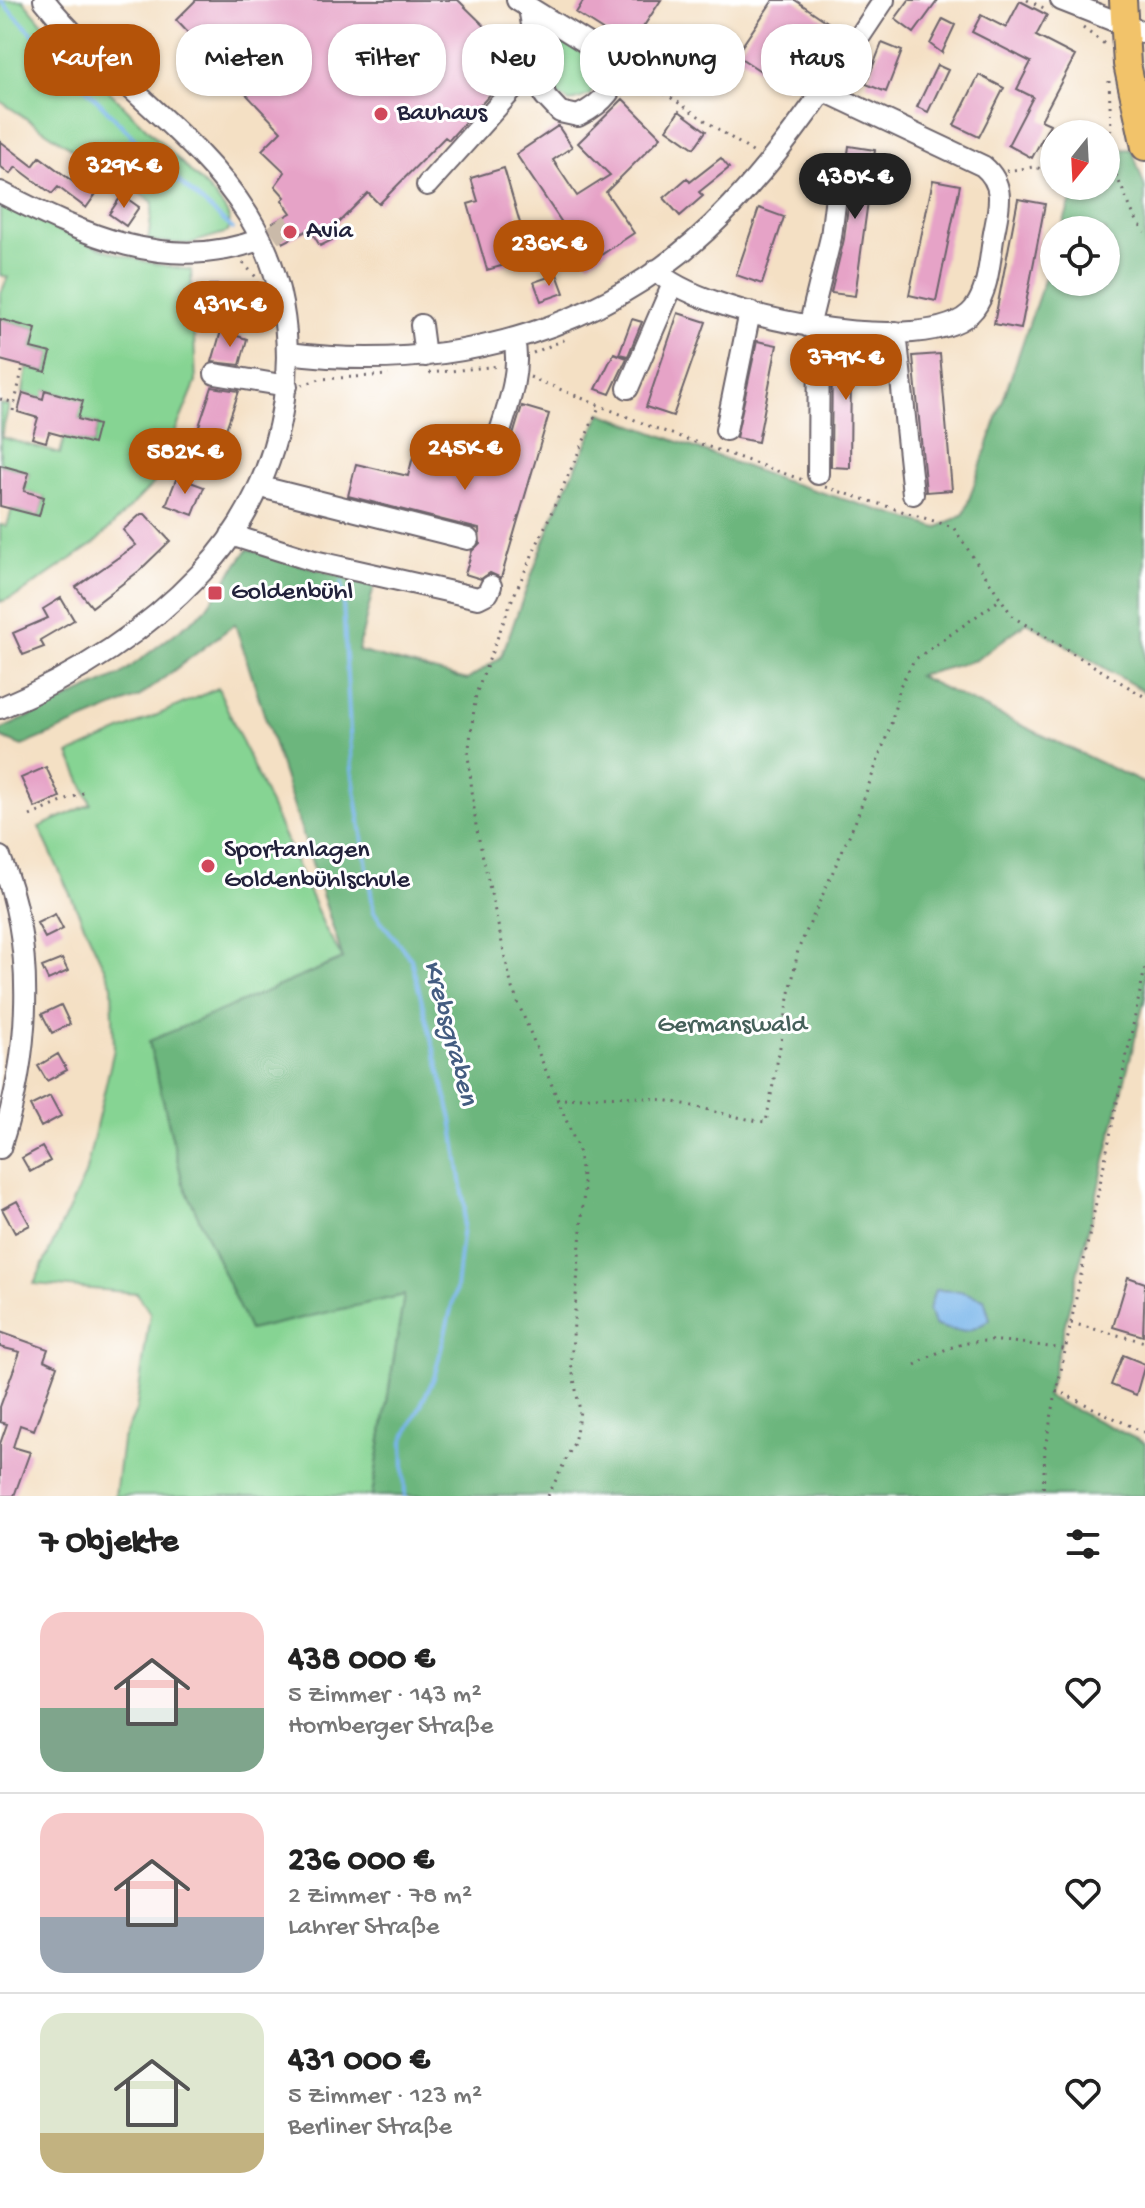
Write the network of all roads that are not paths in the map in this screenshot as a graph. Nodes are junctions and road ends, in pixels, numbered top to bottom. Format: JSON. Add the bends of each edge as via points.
{"nodes":[{"id":1,"x":44,"y":0,"type":"edge"},
{"id":2,"x":884,"y":0,"type":"edge"},
{"id":3,"x":523,"y":4,"type":"edge"},
{"id":4,"x":1056,"y":6,"type":"edge"},
{"id":5,"x":1130,"y":19,"type":"edge"},
{"id":6,"x":529,"y":24,"type":"edge"},
{"id":7,"x":556,"y":24,"type":"edge"},
{"id":8,"x":868,"y":24,"type":"edge"},
{"id":9,"x":564,"y":29,"type":"edge"},
{"id":10,"x":507,"y":96,"type":"edge"},
{"id":11,"x":545,"y":96,"type":"edge"},
{"id":12,"x":820,"y":96,"type":"edge"},
{"id":13,"x":835,"y":96,"type":"edge"},
{"id":14,"x":1145,"y":147,"type":"edge"},
{"id":15,"x":839,"y":171,"type":"dead end"},
{"id":16,"x":427,"y":185,"type":"dead end"},
{"id":17,"x":0,"y":192,"type":"edge"},
{"id":18,"x":261,"y":239,"type":"junction"},
{"id":19,"x":656,"y":270,"type":"junction"},
{"id":20,"x":673,"y":284,"type":"junction"},
{"id":21,"x":750,"y":312,"type":"junction"},
{"id":22,"x":421,"y":325,"type":"dead end"},
{"id":23,"x":814,"y":328,"type":"junction"},
{"id":24,"x":896,"y":332,"type":"junction"},
{"id":25,"x":514,"y":340,"type":"junction"},
{"id":26,"x":288,"y":353,"type":"junction"},
{"id":27,"x":426,"y":364,"type":"junction"},
{"id":28,"x":215,"y":374,"type":"dead end"},
{"id":29,"x":293,"y":386,"type":"junction"},
{"id":30,"x":628,"y":388,"type":"dead end"},
{"id":31,"x":726,"y":430,"type":"dead end"},
{"id":32,"x":492,"y":459,"type":"dead end"},
{"id":33,"x":816,"y":481,"type":"road end"},
{"id":34,"x":269,"y":489,"type":"dead end"},
{"id":35,"x":913,"y":494,"type":"dead end"},
{"id":36,"x":231,"y":535,"type":"junction"},
{"id":37,"x":468,"y":539,"type":"dead end"},
{"id":38,"x":491,"y":586,"type":"dead end"},
{"id":39,"x":0,"y":708,"type":"edge"},
{"id":40,"x":0,"y":857,"type":"edge"},
{"id":41,"x":0,"y":1148,"type":"edge"}],
"edges":[{"from":1,"to":18,"type":"street","via":[[218,175]]},
{"from":2,"to":8,"type":"street"},
{"from":3,"to":6,"type":"street"},
{"from":3,"to":7,"type":"street"},
{"from":4,"to":5,"type":"street"},
{"from":5,"to":14,"type":"main road","via":[[1127,64]]},
{"from":9,"to":11,"type":"street","via":[[611,58],[612,89],[578,116],[560,112]]},
{"from":10,"to":16,"type":"street"},
{"from":12,"to":19,"type":"street","via":[[731,206]]},
{"from":13,"to":24,"type":"street","via":[[983,166],[996,177],[1000,191],[974,310],[954,324]]},
{"from":15,"to":23,"type":"street"},
{"from":17,"to":18,"type":"street","via":[[56,221],[143,250],[216,253]]},
{"from":18,"to":26,"type":"street","via":[[280,292]]},
{"from":19,"to":20,"type":"street"},
{"from":19,"to":25,"type":"street","via":[[588,312]]},
{"from":20,"to":21,"type":"street"},
{"from":20,"to":30,"type":"street"},
{"from":21,"to":23,"type":"street"},
{"from":21,"to":31,"type":"street"},
{"from":22,"to":27,"type":"street"},
{"from":23,"to":24,"type":"street"},
{"from":23,"to":33,"type":"street"},
{"from":24,"to":35,"type":"street"},
{"from":25,"to":27,"type":"street"},
{"from":25,"to":32,"type":"street","via":[[515,370]]},
{"from":26,"to":27,"type":"street"},
{"from":26,"to":29,"type":"street"},
{"from":28,"to":29,"type":"street"},
{"from":29,"to":36,"type":"street","via":[[255,494]]},
{"from":34,"to":37,"type":"street"},
{"from":36,"to":38,"type":"street","via":[[314,561],[478,598]]},
{"from":36,"to":39,"type":"street","via":[[201,573],[146,623],[92,663]]},
{"from":40,"to":41,"type":"street","via":[[13,889],[25,985],[16,1083]]}]}
